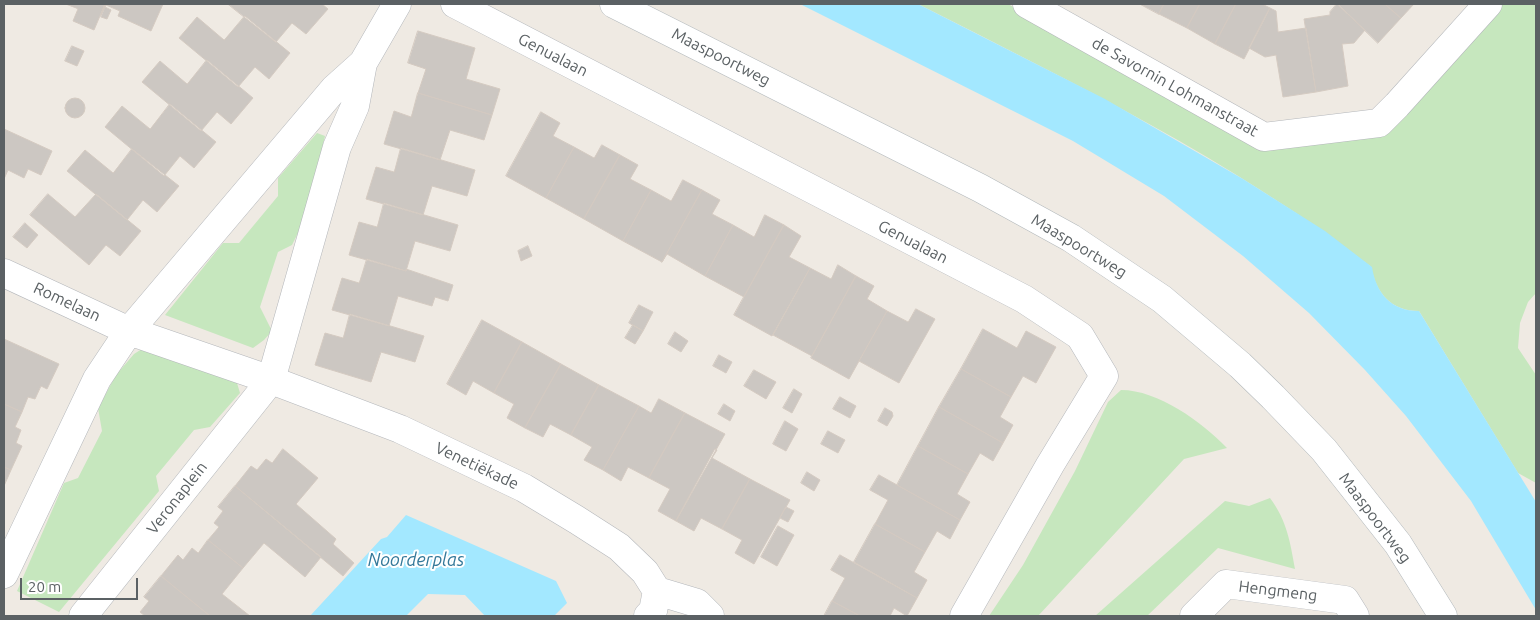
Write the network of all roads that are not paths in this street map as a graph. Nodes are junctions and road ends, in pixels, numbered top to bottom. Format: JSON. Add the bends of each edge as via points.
{"nodes":[{"id":1,"x":397,"y":4,"type":"edge"},
{"id":2,"x":455,"y":4,"type":"edge"},
{"id":3,"x":614,"y":4,"type":"edge"},
{"id":4,"x":1027,"y":4,"type":"edge"},
{"id":5,"x":1488,"y":4,"type":"edge"},
{"id":6,"x":363,"y":63,"type":"junction"},
{"id":7,"x":316,"y":111,"type":"junction"},
{"id":8,"x":344,"y":128,"type":"junction"},
{"id":9,"x":4,"y":273,"type":"edge"},
{"id":10,"x":129,"y":331,"type":"junction"},
{"id":11,"x":271,"y":380,"type":"junction"},
{"id":12,"x":4,"y":574,"type":"edge"},
{"id":13,"x":652,"y":604,"type":"edge"},
{"id":14,"x":1350,"y":608,"type":"edge"},
{"id":15,"x":83,"y":616,"type":"edge"},
{"id":16,"x":710,"y":616,"type":"edge"},
{"id":17,"x":964,"y":616,"type":"edge"},
{"id":18,"x":1194,"y":616,"type":"edge"},
{"id":19,"x":1443,"y":616,"type":"edge"}],
"edges":[{"from":1,"to":6,"type":"street","name":"Veronaplein"},
{"from":2,"to":17,"type":"street","name":"Genualaan","via":[[1024,300],[1080,336],[1104,376]]},
{"from":3,"to":19,"type":"street","name":"Maaspoortweg","via":[[980,188],[1071,238],[1162,299],[1240,365],[1324,450],[1398,544]]},
{"from":4,"to":5,"type":"street","name":"de Savornin Lohmanstraat","via":[[1264,137],[1379,123]]},
{"from":6,"to":7,"type":"street","name":"Veronaplein"},
{"from":6,"to":8,"type":"street","name":"Veronaplein","via":[[355,106]]},
{"from":7,"to":8,"type":"street"},
{"from":7,"to":10,"type":"street","name":"Veronaplein"},
{"from":8,"to":11,"type":"street","name":"Veronaplein"},
{"from":9,"to":10,"type":"street","name":"Romelaan"},
{"from":10,"to":11,"type":"street"},
{"from":10,"to":12,"type":"street","name":"Veronaplein","via":[[97,379]]},
{"from":11,"to":13,"type":"street","name":"Venetiëkade","via":[[400,429],[524,488],[619,547],[645,572]]},
{"from":11,"to":15,"type":"street","name":"Veronaplein"},
{"from":13,"to":16,"type":"street","name":"Venetiëkade","via":[[697,603]]},
{"from":14,"to":18,"type":"street","name":"Hengmeng","via":[[1226,584]]}]}
